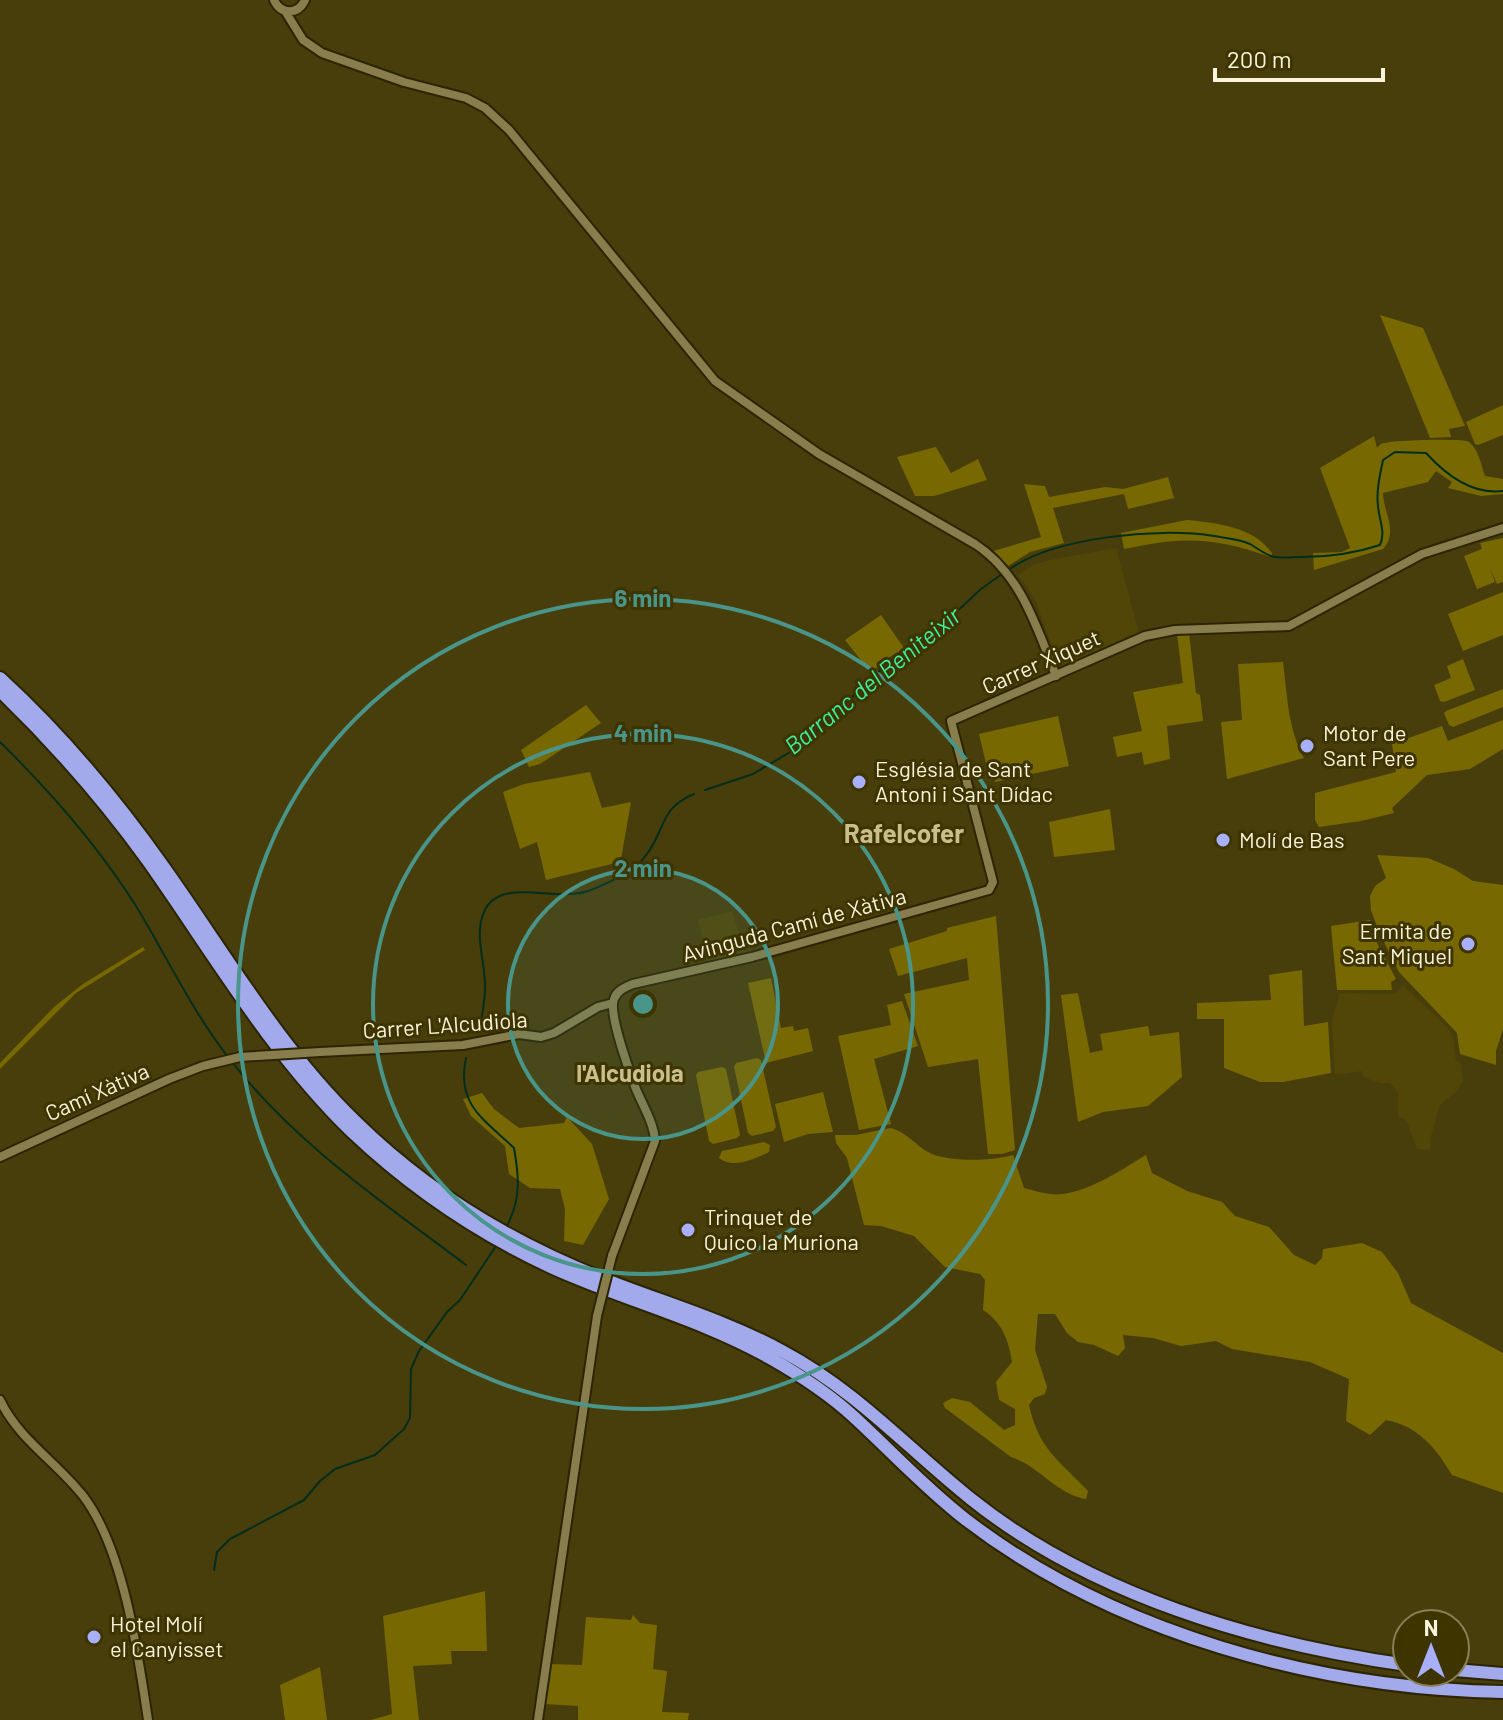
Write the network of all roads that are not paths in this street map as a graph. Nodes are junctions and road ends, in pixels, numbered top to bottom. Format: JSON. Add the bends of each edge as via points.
{"nodes":[{"id":1,"x":273,"y":1,"type":"edge"},
{"id":2,"x":305,"y":2,"type":"edge"},
{"id":3,"x":285,"y":11,"type":"junction"},
{"id":4,"x":308,"y":45,"type":"junction"},
{"id":5,"x":1503,"y":531,"type":"edge"},
{"id":6,"x":1056,"y":676,"type":"junction"},
{"id":7,"x":0,"y":678,"type":"edge"},
{"id":8,"x":0,"y":691,"type":"edge"},
{"id":9,"x":991,"y":889,"type":"joint"},
{"id":10,"x":613,"y":1003,"type":"junction"},
{"id":11,"x":209,"y":1064,"type":"joint"},
{"id":12,"x":0,"y":1157,"type":"edge"},
{"id":13,"x":0,"y":1400,"type":"edge"},
{"id":14,"x":1391,"y":1662,"type":"edge"},
{"id":15,"x":1471,"y":1671,"type":"edge"},
{"id":16,"x":1503,"y":1674,"type":"edge"},
{"id":17,"x":1503,"y":1692,"type":"edge"},
{"id":18,"x":148,"y":1720,"type":"edge"},
{"id":19,"x":538,"y":1720,"type":"edge"}],
"edges":[{"from":1,"to":3,"type":"street"},
{"from":2,"to":3,"type":"street","via":[[295,11]]},
{"from":2,"to":4,"type":"street","via":[[301,23]]},
{"from":3,"to":4,"type":"street"},
{"from":4,"to":6,"type":"street","via":[[485,108],[509,130],[715,381],[819,454],[980,547],[1030,607]]},
{"from":5,"to":6,"type":"street","name":"Carrer Xiquet","via":[[1422,554],[1289,626],[1145,636]]},
{"from":6,"to":9,"type":"street","name":"Carrer Xiquet","via":[[951,721]]},
{"from":7,"to":14,"type":"highway","via":[[59,737],[128,819],[319,1084],[417,1175],[545,1254],[725,1323],[803,1363],[868,1409],[1004,1524],[1087,1571],[1215,1621],[1319,1650]]},
{"from":8,"to":17,"type":"highway","via":[[120,825],[310,1089],[399,1173],[490,1236],[566,1273],[733,1338],[791,1370],[853,1416],[992,1539],[1040,1570],[1128,1613],[1213,1644],[1311,1670],[1426,1688]]},
{"from":9,"to":10,"type":"street","name":"Avinguda Camí de Xàtiva","via":[[752,957],[633,984]]},
{"from":10,"to":11,"type":"street","name":"Carrer L'Alcudiola","bridge":true,"via":[[541,1037],[519,1034],[472,1044],[240,1057]]},
{"from":10,"to":19,"type":"street","bridge":true,"via":[[655,1141],[612,1256],[597,1316]]},
{"from":11,"to":12,"type":"street","name":"Camí Xàtiva"},
{"from":13,"to":18,"type":"street","via":[[22,1434],[75,1487],[101,1525],[127,1607]]},
{"from":15,"to":16,"type":"highway"}]}
